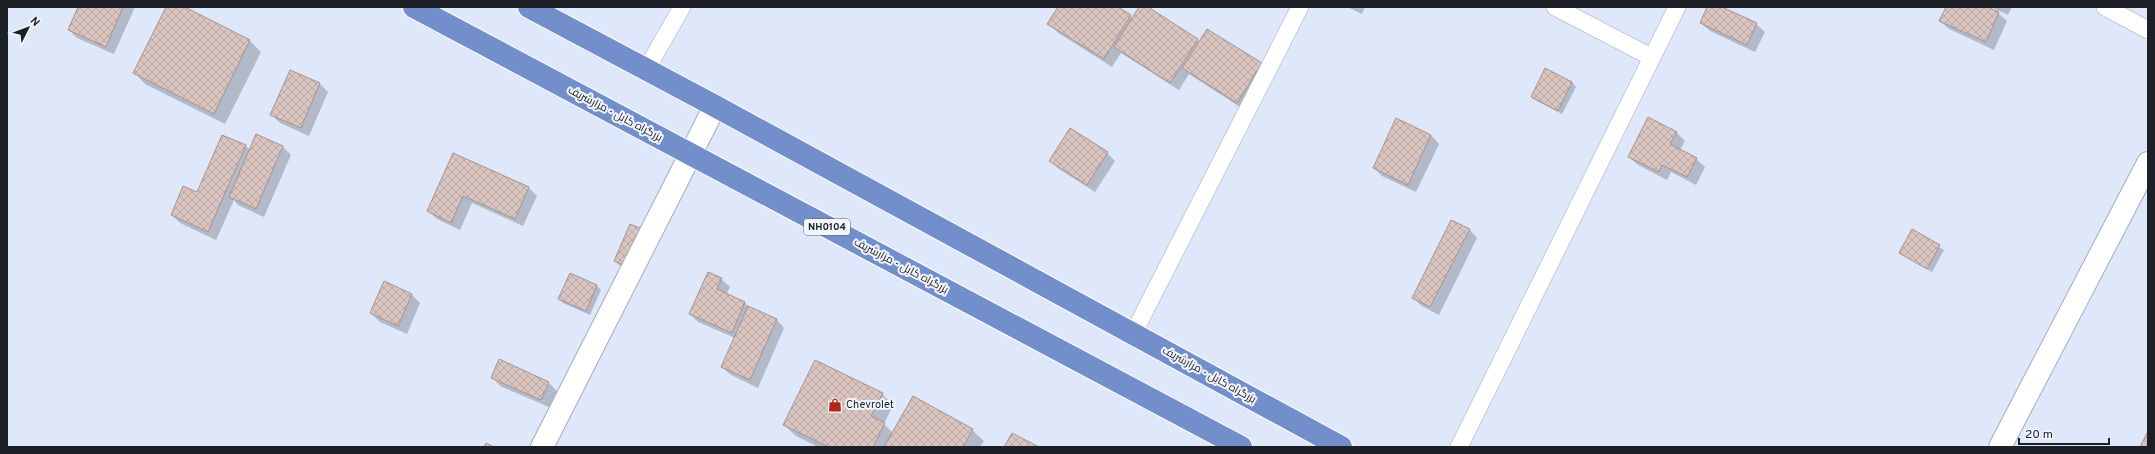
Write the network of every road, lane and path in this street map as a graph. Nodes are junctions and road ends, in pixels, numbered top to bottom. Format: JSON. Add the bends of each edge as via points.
{"nodes":[{"id":1,"x":414,"y":7,"type":"edge"},
{"id":2,"x":529,"y":7,"type":"edge"},
{"id":3,"x":682,"y":7,"type":"edge"},
{"id":4,"x":1300,"y":7,"type":"edge"},
{"id":5,"x":1555,"y":7,"type":"edge"},
{"id":6,"x":1677,"y":7,"type":"edge"},
{"id":7,"x":2105,"y":7,"type":"edge"},
{"id":8,"x":2148,"y":30,"type":"edge"},
{"id":9,"x":1651,"y":57,"type":"junction"},
{"id":10,"x":646,"y":70,"type":"junction"},
{"id":11,"x":715,"y":106,"type":"junction"},
{"id":12,"x":691,"y":154,"type":"junction"},
{"id":13,"x":2148,"y":163,"type":"edge"},
{"id":14,"x":1133,"y":334,"type":"junction"},
{"id":15,"x":542,"y":447,"type":"edge"},
{"id":16,"x":1241,"y":447,"type":"edge"},
{"id":17,"x":1341,"y":447,"type":"edge"},
{"id":18,"x":1459,"y":447,"type":"edge"},
{"id":19,"x":2000,"y":447,"type":"edge"}],
"edges":[{"from":1,"to":12,"type":"highway","name":"بزرگراه کابل - مزارشریف","number":"NH0104"},
{"from":2,"to":10,"type":"highway","name":"بزرگراه کابل - مزارشریف"},
{"from":3,"to":10,"type":"lane"},
{"from":4,"to":14,"type":"lane"},
{"from":5,"to":9,"type":"lane"},
{"from":6,"to":9,"type":"lane"},
{"from":7,"to":8,"type":"lane"},
{"from":9,"to":18,"type":"lane"},
{"from":10,"to":11,"type":"highway","name":"بزرگراه کابل - مزارشریف"},
{"from":11,"to":12,"type":"street"},
{"from":11,"to":14,"type":"highway","name":"بزرگراه کابل - مزارشریف"},
{"from":12,"to":15,"type":"street"},
{"from":12,"to":16,"type":"highway","name":"بزرگراه کابل - مزارشریف","number":"NH0104"},
{"from":13,"to":19,"type":"street"},
{"from":14,"to":17,"type":"highway","name":"بزرگراه کابل - مزارشریف"}]}
